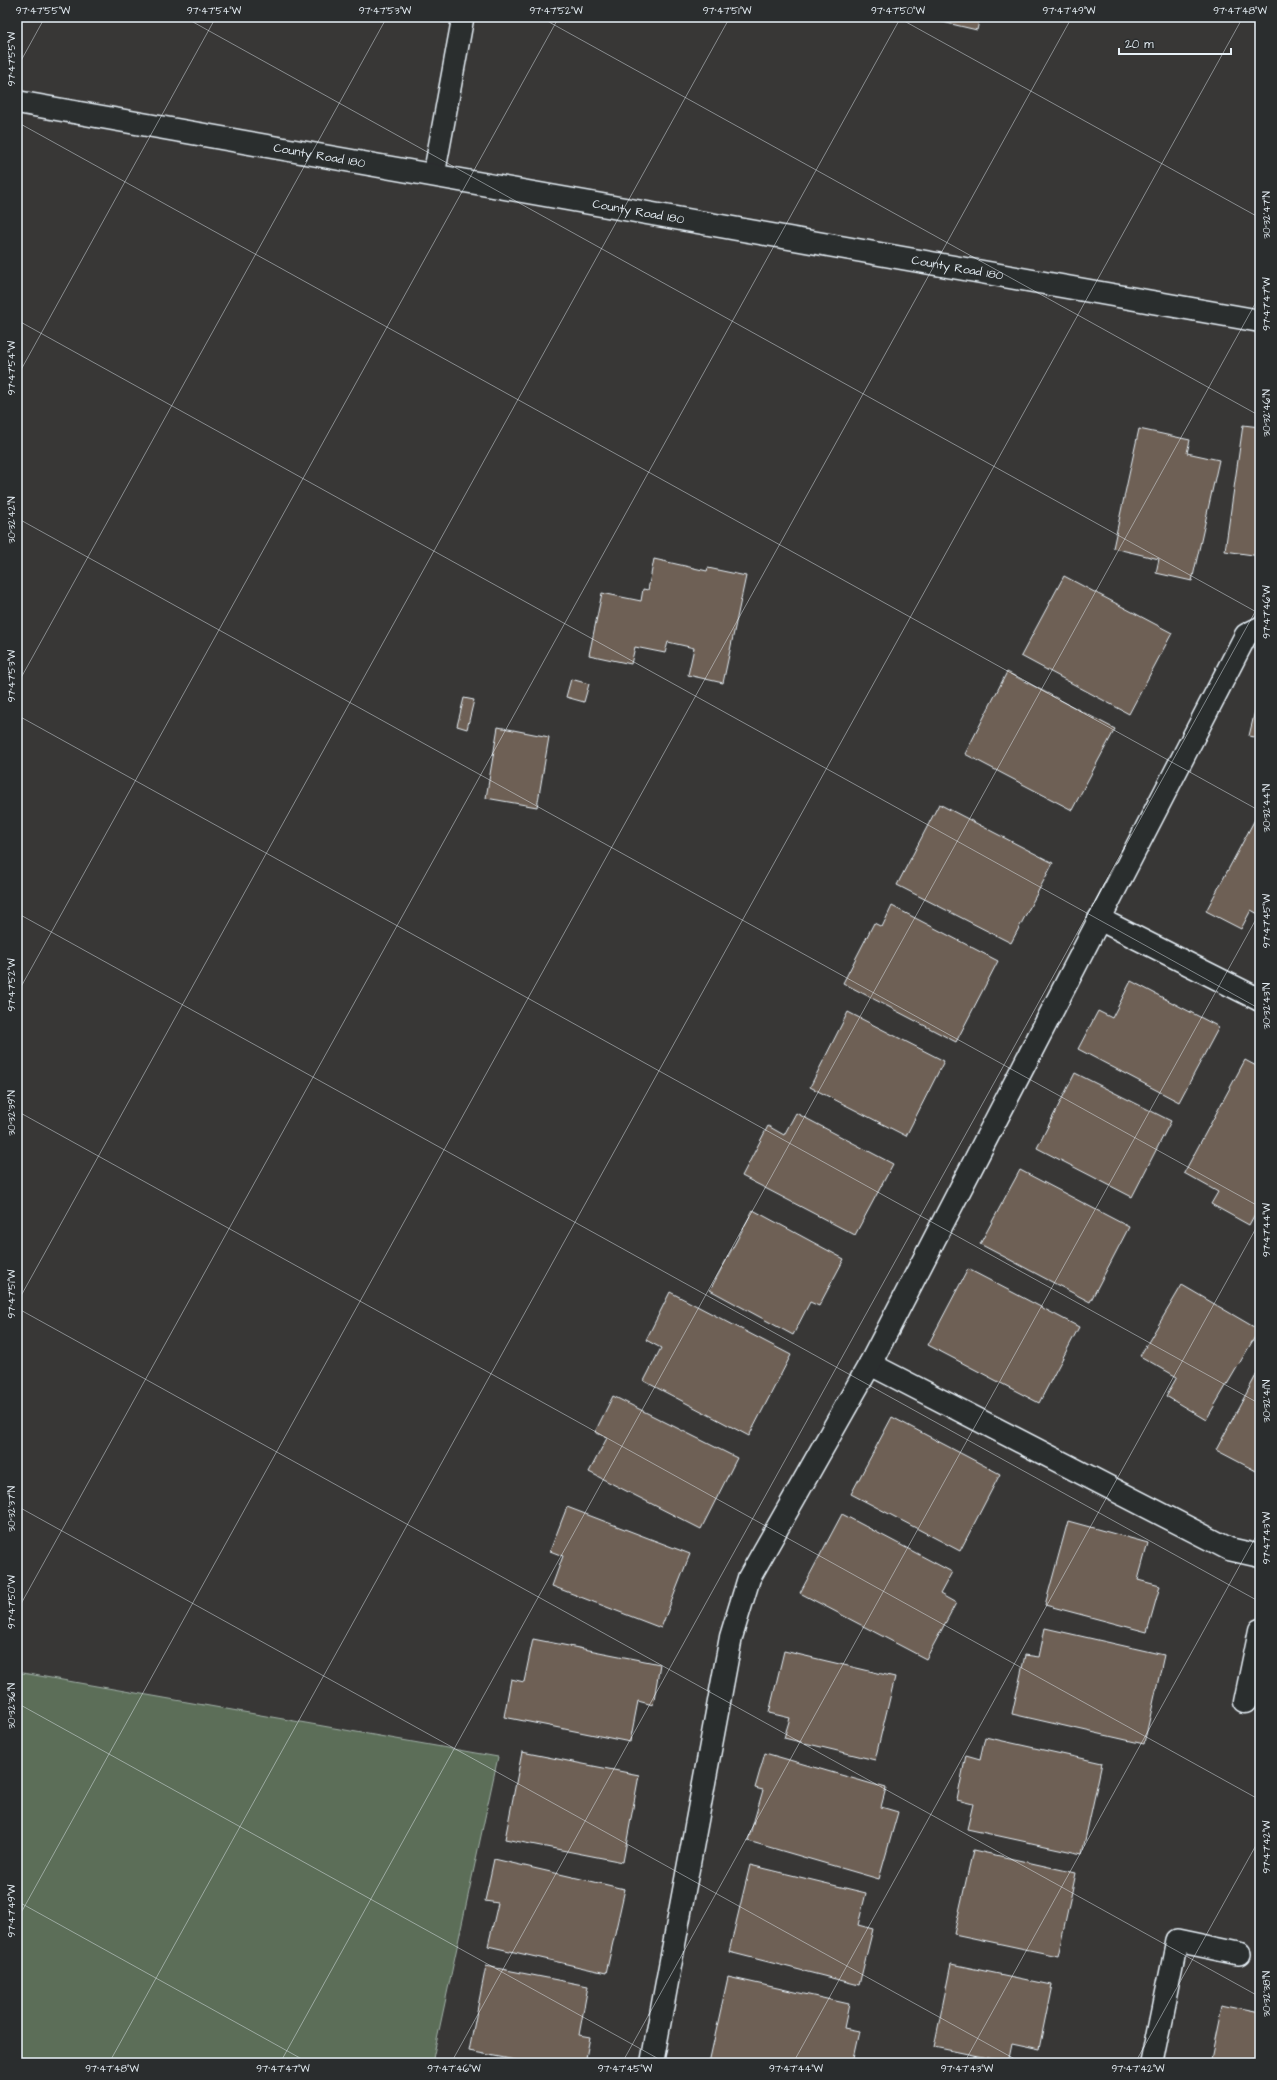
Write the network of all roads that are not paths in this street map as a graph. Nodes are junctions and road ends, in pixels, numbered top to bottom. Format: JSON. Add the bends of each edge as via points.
{"nodes":[{"id":1,"x":463,"y":17,"type":"edge"},
{"id":2,"x":17,"y":102,"type":"edge"},
{"id":3,"x":434,"y":175,"type":"junction"},
{"id":4,"x":1260,"y":322,"type":"edge"},
{"id":5,"x":1260,"y":628,"type":"edge"},
{"id":6,"x":1099,"y":920,"type":"junction"},
{"id":7,"x":1260,"y":1000,"type":"edge"},
{"id":8,"x":870,"y":1364,"type":"junction"},
{"id":9,"x":1260,"y":1556,"type":"edge"},
{"id":10,"x":1260,"y":1630,"type":"edge"},
{"id":11,"x":1245,"y":1702,"type":"dead end"},
{"id":12,"x":1239,"y":1954,"type":"dead end"},
{"id":13,"x":652,"y":2063,"type":"edge"},
{"id":14,"x":1152,"y":2063,"type":"edge"}],
"edges":[{"from":1,"to":3,"type":"lane"},
{"from":2,"to":3,"type":"street","name":"County Road 180"},
{"from":3,"to":4,"type":"street","name":"County Road 180"},
{"from":5,"to":6,"type":"street","via":[[1246,635]]},
{"from":6,"to":7,"type":"street"},
{"from":6,"to":8,"type":"street"},
{"from":8,"to":9,"type":"street","via":[[1228,1549]]},
{"from":8,"to":13,"type":"street","via":[[749,1578],[731,1637]]},
{"from":10,"to":11,"type":"street"},
{"from":12,"to":14,"type":"lane","via":[[1177,1941]]}]}
